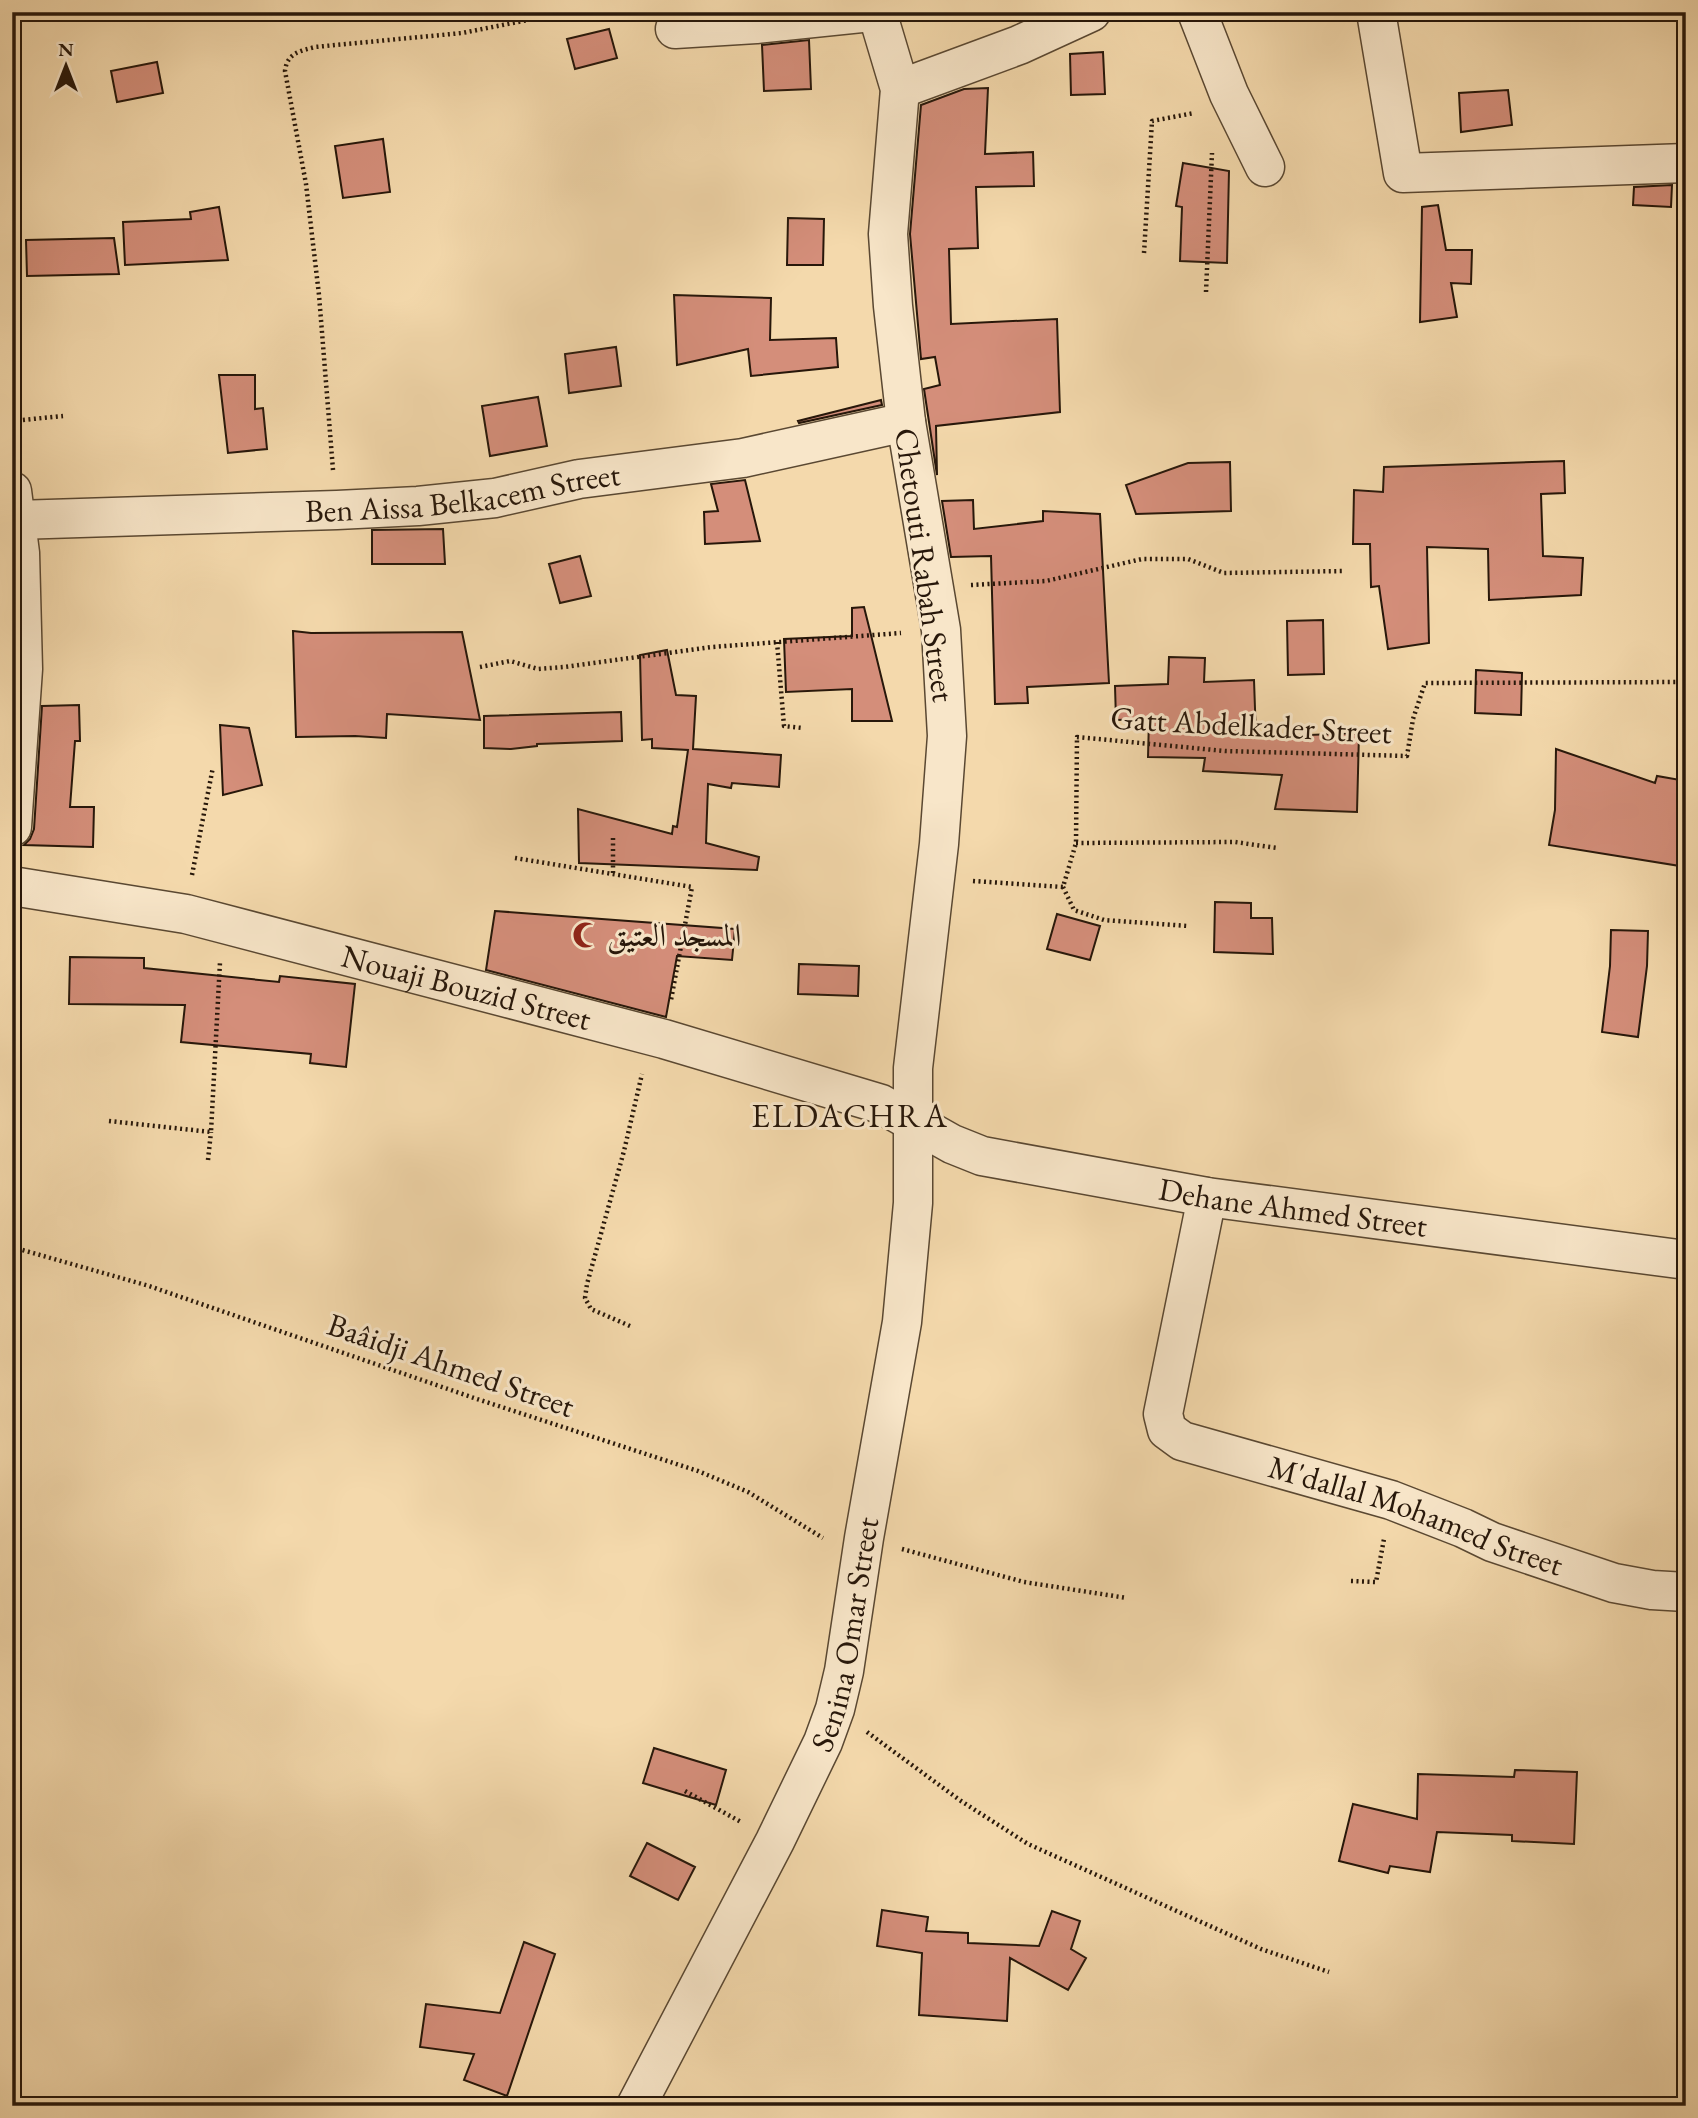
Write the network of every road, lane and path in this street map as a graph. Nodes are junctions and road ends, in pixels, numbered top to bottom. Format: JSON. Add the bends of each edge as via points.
{"nodes":[{"id":1,"x":872,"y":12,"type":"edge"},
{"id":2,"x":877,"y":12,"type":"edge"},
{"id":3,"x":1091,"y":12,"type":"edge"},
{"id":4,"x":1197,"y":12,"type":"edge"},
{"id":5,"x":1376,"y":12,"type":"edge"},
{"id":6,"x":533,"y":19,"type":"dead end"},
{"id":7,"x":675,"y":29,"type":"dead end"},
{"id":8,"x":900,"y":89,"type":"junction"},
{"id":9,"x":1235,"y":106,"type":"junction"},
{"id":10,"x":1212,"y":149,"type":"dead end"},
{"id":11,"x":1686,"y":163,"type":"edge"},
{"id":12,"x":1265,"y":167,"type":"dead end"},
{"id":13,"x":1144,"y":253,"type":"dead end"},
{"id":14,"x":1206,"y":292,"type":"dead end"},
{"id":15,"x":63,"y":416,"type":"dead end"},
{"id":16,"x":12,"y":421,"type":"edge"},
{"id":17,"x":906,"y":422,"type":"junction"},
{"id":18,"x":14,"y":506,"type":"edge"},
{"id":19,"x":337,"y":510,"type":"junction"},
{"id":20,"x":1345,"y":571,"type":"dead end"},
{"id":21,"x":932,"y":587,"type":"junction"},
{"id":22,"x":940,"y":630,"type":"junction"},
{"id":23,"x":777,"y":642,"type":"junction"},
{"id":24,"x":480,"y":667,"type":"dead end"},
{"id":25,"x":1686,"y":682,"type":"edge"},
{"id":26,"x":802,"y":728,"type":"dead end"},
{"id":27,"x":213,"y":767,"type":"dead end"},
{"id":28,"x":12,"y":827,"type":"edge"},
{"id":29,"x":613,"y":838,"type":"dead end"},
{"id":30,"x":1076,"y":843,"type":"junction"},
{"id":31,"x":1277,"y":848,"type":"dead end"},
{"id":32,"x":515,"y":858,"type":"dead end"},
{"id":33,"x":613,"y":873,"type":"junction"},
{"id":34,"x":936,"y":878,"type":"junction"},
{"id":35,"x":12,"y":886,"type":"edge"},
{"id":36,"x":1062,"y":887,"type":"junction"},
{"id":37,"x":186,"y":914,"type":"junction"},
{"id":38,"x":222,"y":923,"type":"junction"},
{"id":39,"x":1188,"y":926,"type":"dead end"},
{"id":40,"x":658,"y":1037,"type":"junction"},
{"id":41,"x":912,"y":1120,"type":"junction"},
{"id":42,"x":109,"y":1121,"type":"dead end"},
{"id":43,"x":211,"y":1132,"type":"junction"},
{"id":44,"x":208,"y":1160,"type":"dead end"},
{"id":45,"x":1207,"y":1197,"type":"junction"},
{"id":46,"x":12,"y":1247,"type":"edge"},
{"id":47,"x":1686,"y":1260,"type":"edge"},
{"id":48,"x":629,"y":1326,"type":"dead end"},
{"id":49,"x":1391,"y":1500,"type":"junction"},
{"id":50,"x":862,"y":1549,"type":"junction"},
{"id":51,"x":1351,"y":1580,"type":"dead end"},
{"id":52,"x":1686,"y":1592,"type":"edge"},
{"id":53,"x":1127,"y":1598,"type":"dead end"},
{"id":54,"x":835,"y":1709,"type":"junction"},
{"id":55,"x":685,"y":1791,"type":"dead end"},
{"id":56,"x":775,"y":1841,"type":"junction"},
{"id":57,"x":1329,"y":1972,"type":"dead end"},
{"id":58,"x":636,"y":2106,"type":"edge"}],
"edges":[{"from":1,"to":7,"type":"street"},
{"from":2,"to":8,"type":"street","name":"Chetouti Rabah Street"},
{"from":3,"to":8,"type":"street","via":[[1019,45]]},
{"from":4,"to":9,"type":"street"},
{"from":5,"to":11,"type":"street","via":[[1404,173]]},
{"from":6,"to":19,"type":"path","via":[[462,33],[315,47],[299,51],[286,63],[316,267]]},
{"from":8,"to":17,"type":"street","name":"Chetouti Rabah Street","via":[[888,234]]},
{"from":9,"to":12,"type":"street"},
{"from":9,"to":13,"type":"path","via":[[1152,121]]},
{"from":10,"to":14,"type":"path"},
{"from":15,"to":16,"type":"path"},
{"from":17,"to":19,"type":"street","name":"Ben Aissa Belkacem Street","via":[[743,458],[579,480],[495,498]]},
{"from":17,"to":21,"type":"street","name":"Chetouti Rabah Street"},
{"from":18,"to":19,"type":"street","name":"Ben Aissa Belkacem Street"},
{"from":18,"to":28,"type":"street","via":[[23,669]]},
{"from":20,"to":21,"type":"path","via":[[1224,573],[1188,559],[1142,559],[1046,581]]},
{"from":21,"to":22,"type":"street","name":"Chetouti Rabah Street"},
{"from":22,"to":23,"type":"path"},
{"from":22,"to":34,"type":"street","name":"Chetouti Rabah Street","via":[[947,736]]},
{"from":23,"to":24,"type":"path","via":[[564,667],[538,669],[510,661]]},
{"from":23,"to":26,"type":"path","via":[[784,726]]},
{"from":25,"to":30,"type":"path","name":"Gatt Abdelkader Street","via":[[1425,683],[1407,756],[1225,751],[1077,737]]},
{"from":27,"to":37,"type":"path"},
{"from":29,"to":33,"type":"path"},
{"from":30,"to":31,"type":"path","via":[[1235,842]]},
{"from":30,"to":36,"type":"path","name":"Gatt Abdelkader Street"},
{"from":32,"to":33,"type":"path"},
{"from":33,"to":40,"type":"path","via":[[692,887]]},
{"from":34,"to":36,"type":"path"},
{"from":34,"to":41,"type":"street","name":"Chetouti Rabah Street","via":[[913,1068]]},
{"from":35,"to":37,"type":"street","name":"Nouaji Bouzid Street"},
{"from":36,"to":39,"type":"path","via":[[1074,910],[1084,914],[1104,920]]},
{"from":37,"to":38,"type":"street","name":"Nouaji Bouzid Street"},
{"from":38,"to":40,"type":"street","name":"Nouaji Bouzid Street"},
{"from":38,"to":43,"type":"path"},
{"from":40,"to":41,"type":"street","name":"Nouaji Bouzid Street","via":[[881,1104]]},
{"from":40,"to":48,"type":"path","via":[[585,1298],[591,1309]]},
{"from":41,"to":45,"type":"street","name":"Dehane Ahmed Street","via":[[982,1156]]},
{"from":41,"to":50,"type":"street","name":"Senina Omar Street","via":[[913,1203],[902,1322]]},
{"from":42,"to":43,"type":"path"},
{"from":43,"to":44,"type":"path"},
{"from":45,"to":47,"type":"street","name":"Dehane Ahmed Street"},
{"from":45,"to":49,"type":"street","name":"M'dallal Mohamed Street","via":[[1163,1414],[1167,1430],[1182,1441]]},
{"from":46,"to":50,"type":"path","name":"Baâidji Ahmed Street","via":[[162,1290],[698,1471]]},
{"from":49,"to":51,"type":"path","via":[[1376,1582]]},
{"from":49,"to":52,"type":"street","name":"M'dallal Mohamed Street","via":[[1492,1542],[1614,1583]]},
{"from":50,"to":53,"type":"path","name":"Baâidji Ahmed Street"},
{"from":50,"to":54,"type":"street","name":"Senina Omar Street"},
{"from":54,"to":56,"type":"street","name":"Senina Omar Street"},
{"from":54,"to":57,"type":"path","via":[[1028,1844],[1261,1949]]},
{"from":55,"to":56,"type":"path"},
{"from":56,"to":58,"type":"street","name":"Senina Omar Street"}]}
